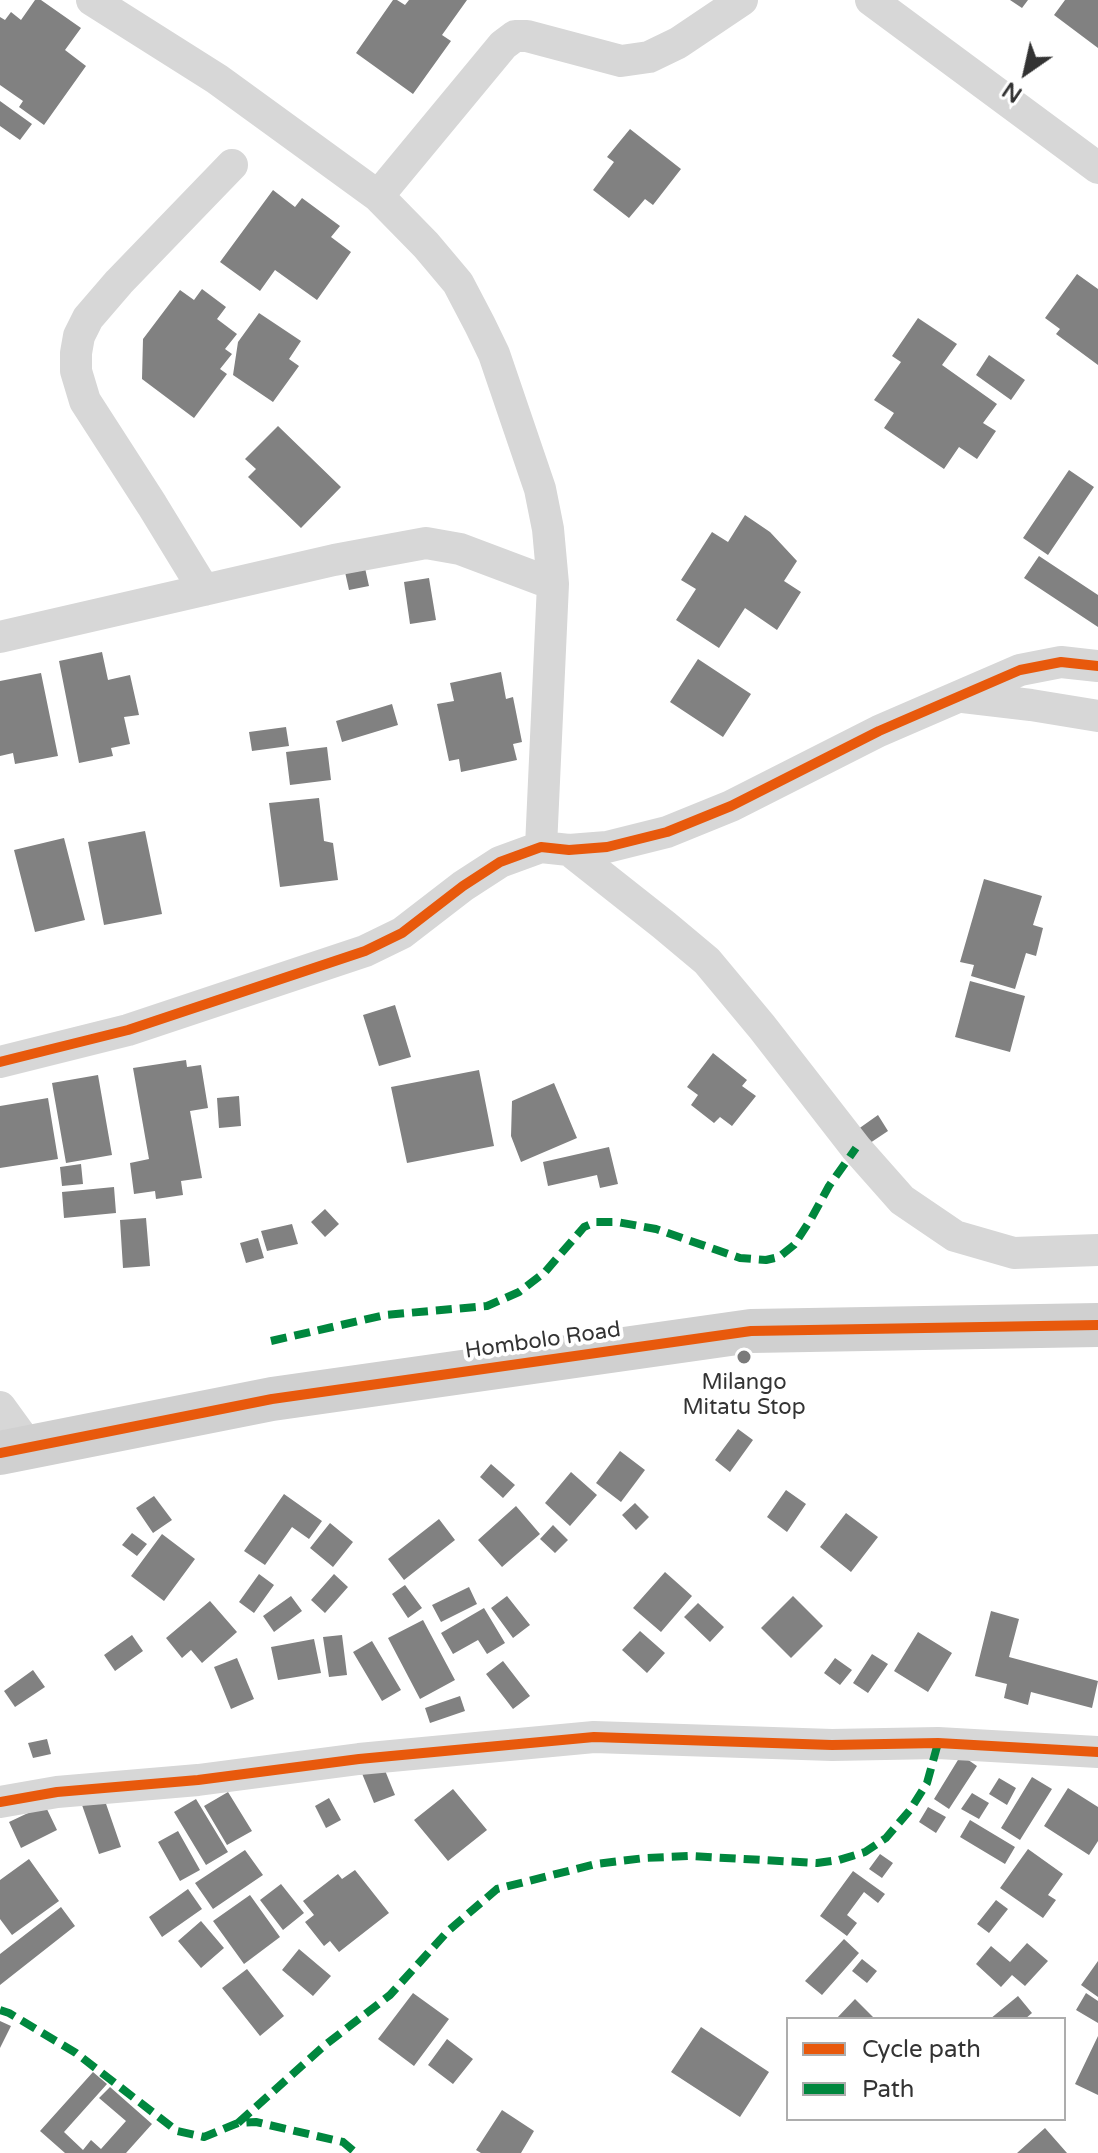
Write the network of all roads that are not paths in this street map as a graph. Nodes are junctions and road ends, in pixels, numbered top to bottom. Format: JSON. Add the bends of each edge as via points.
{"nodes":[{"id":1,"x":92,"y":0,"type":"edge"},
{"id":2,"x":742,"y":0,"type":"edge"},
{"id":3,"x":871,"y":0,"type":"edge"},
{"id":4,"x":232,"y":165,"type":"dead end"},
{"id":5,"x":1098,"y":168,"type":"edge"},
{"id":6,"x":378,"y":196,"type":"junction"},
{"id":7,"x":553,"y":584,"type":"junction"},
{"id":8,"x":204,"y":590,"type":"junction"},
{"id":9,"x":0,"y":637,"type":"edge"},
{"id":10,"x":1098,"y":666,"type":"edge"},
{"id":11,"x":960,"y":697,"type":"junction"},
{"id":12,"x":1098,"y":716,"type":"edge"},
{"id":13,"x":555,"y":849,"type":"junction"},
{"id":14,"x":0,"y":1062,"type":"edge"},
{"id":15,"x":1098,"y":1250,"type":"edge"},
{"id":16,"x":1098,"y":1325,"type":"edge"},
{"id":17,"x":0,"y":1407,"type":"edge"},
{"id":18,"x":14,"y":1450,"type":"edge"},
{"id":19,"x":1098,"y":1752,"type":"edge"},
{"id":20,"x":0,"y":1802,"type":"edge"}],
"edges":[{"from":1,"to":6,"type":"street","via":[[217,79]]},
{"from":2,"to":6,"type":"street","via":[[649,57],[621,61],[515,36]]},
{"from":3,"to":5,"type":"street"},
{"from":4,"to":8,"type":"street","via":[[88,318],[76,353],[85,401]]},
{"from":6,"to":7,"type":"street","via":[[458,283],[494,354],[540,489]]},
{"from":7,"to":8,"type":"street","via":[[460,549],[426,543]]},
{"from":7,"to":13,"type":"street"},
{"from":8,"to":9,"type":"street"},
{"from":10,"to":11,"type":"street","via":[[1061,662],[1020,670]]},
{"from":11,"to":12,"type":"street"},
{"from":11,"to":13,"type":"street","via":[[667,832],[607,847]]},
{"from":13,"to":14,"type":"street","via":[[500,862],[402,933],[365,951],[128,1030]]},
{"from":13,"to":15,"type":"street","via":[[707,961],[902,1200],[955,1236],[1014,1253]]},
{"from":16,"to":18,"type":"street","name":"Hombolo Road","via":[[751,1331],[272,1399]]},
{"from":17,"to":18,"type":"street"},
{"from":19,"to":20,"type":"street","via":[[938,1743],[594,1737]]}]}
